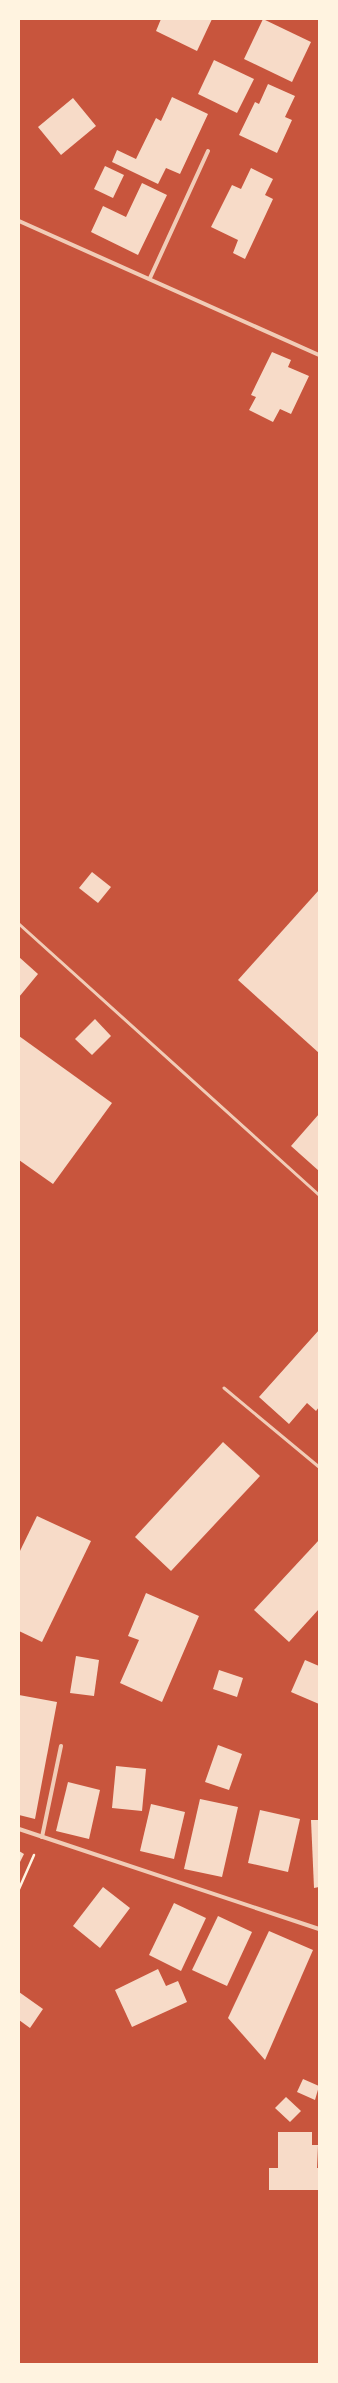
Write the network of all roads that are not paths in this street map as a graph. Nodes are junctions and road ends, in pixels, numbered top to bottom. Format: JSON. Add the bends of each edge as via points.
{"nodes":[{"id":1,"x":208,"y":151,"type":"dead end"},
{"id":2,"x":19,"y":221,"type":"edge"},
{"id":3,"x":150,"y":278,"type":"junction"},
{"id":4,"x":319,"y":355,"type":"edge"},
{"id":5,"x":19,"y":924,"type":"edge"},
{"id":6,"x":319,"y":1195,"type":"edge"},
{"id":7,"x":224,"y":1388,"type":"dead end"},
{"id":8,"x":319,"y":1467,"type":"edge"},
{"id":9,"x":61,"y":1746,"type":"dead end"},
{"id":10,"x":19,"y":1829,"type":"edge"},
{"id":11,"x":42,"y":1837,"type":"junction"},
{"id":12,"x":319,"y":1929,"type":"edge"}],
"edges":[{"from":1,"to":3,"type":"street"},
{"from":2,"to":3,"type":"street"},
{"from":3,"to":4,"type":"street"},
{"from":5,"to":6,"type":"lane"},
{"from":7,"to":8,"type":"lane"},
{"from":9,"to":11,"type":"street"},
{"from":10,"to":11,"type":"street"},
{"from":11,"to":12,"type":"street"}]}
